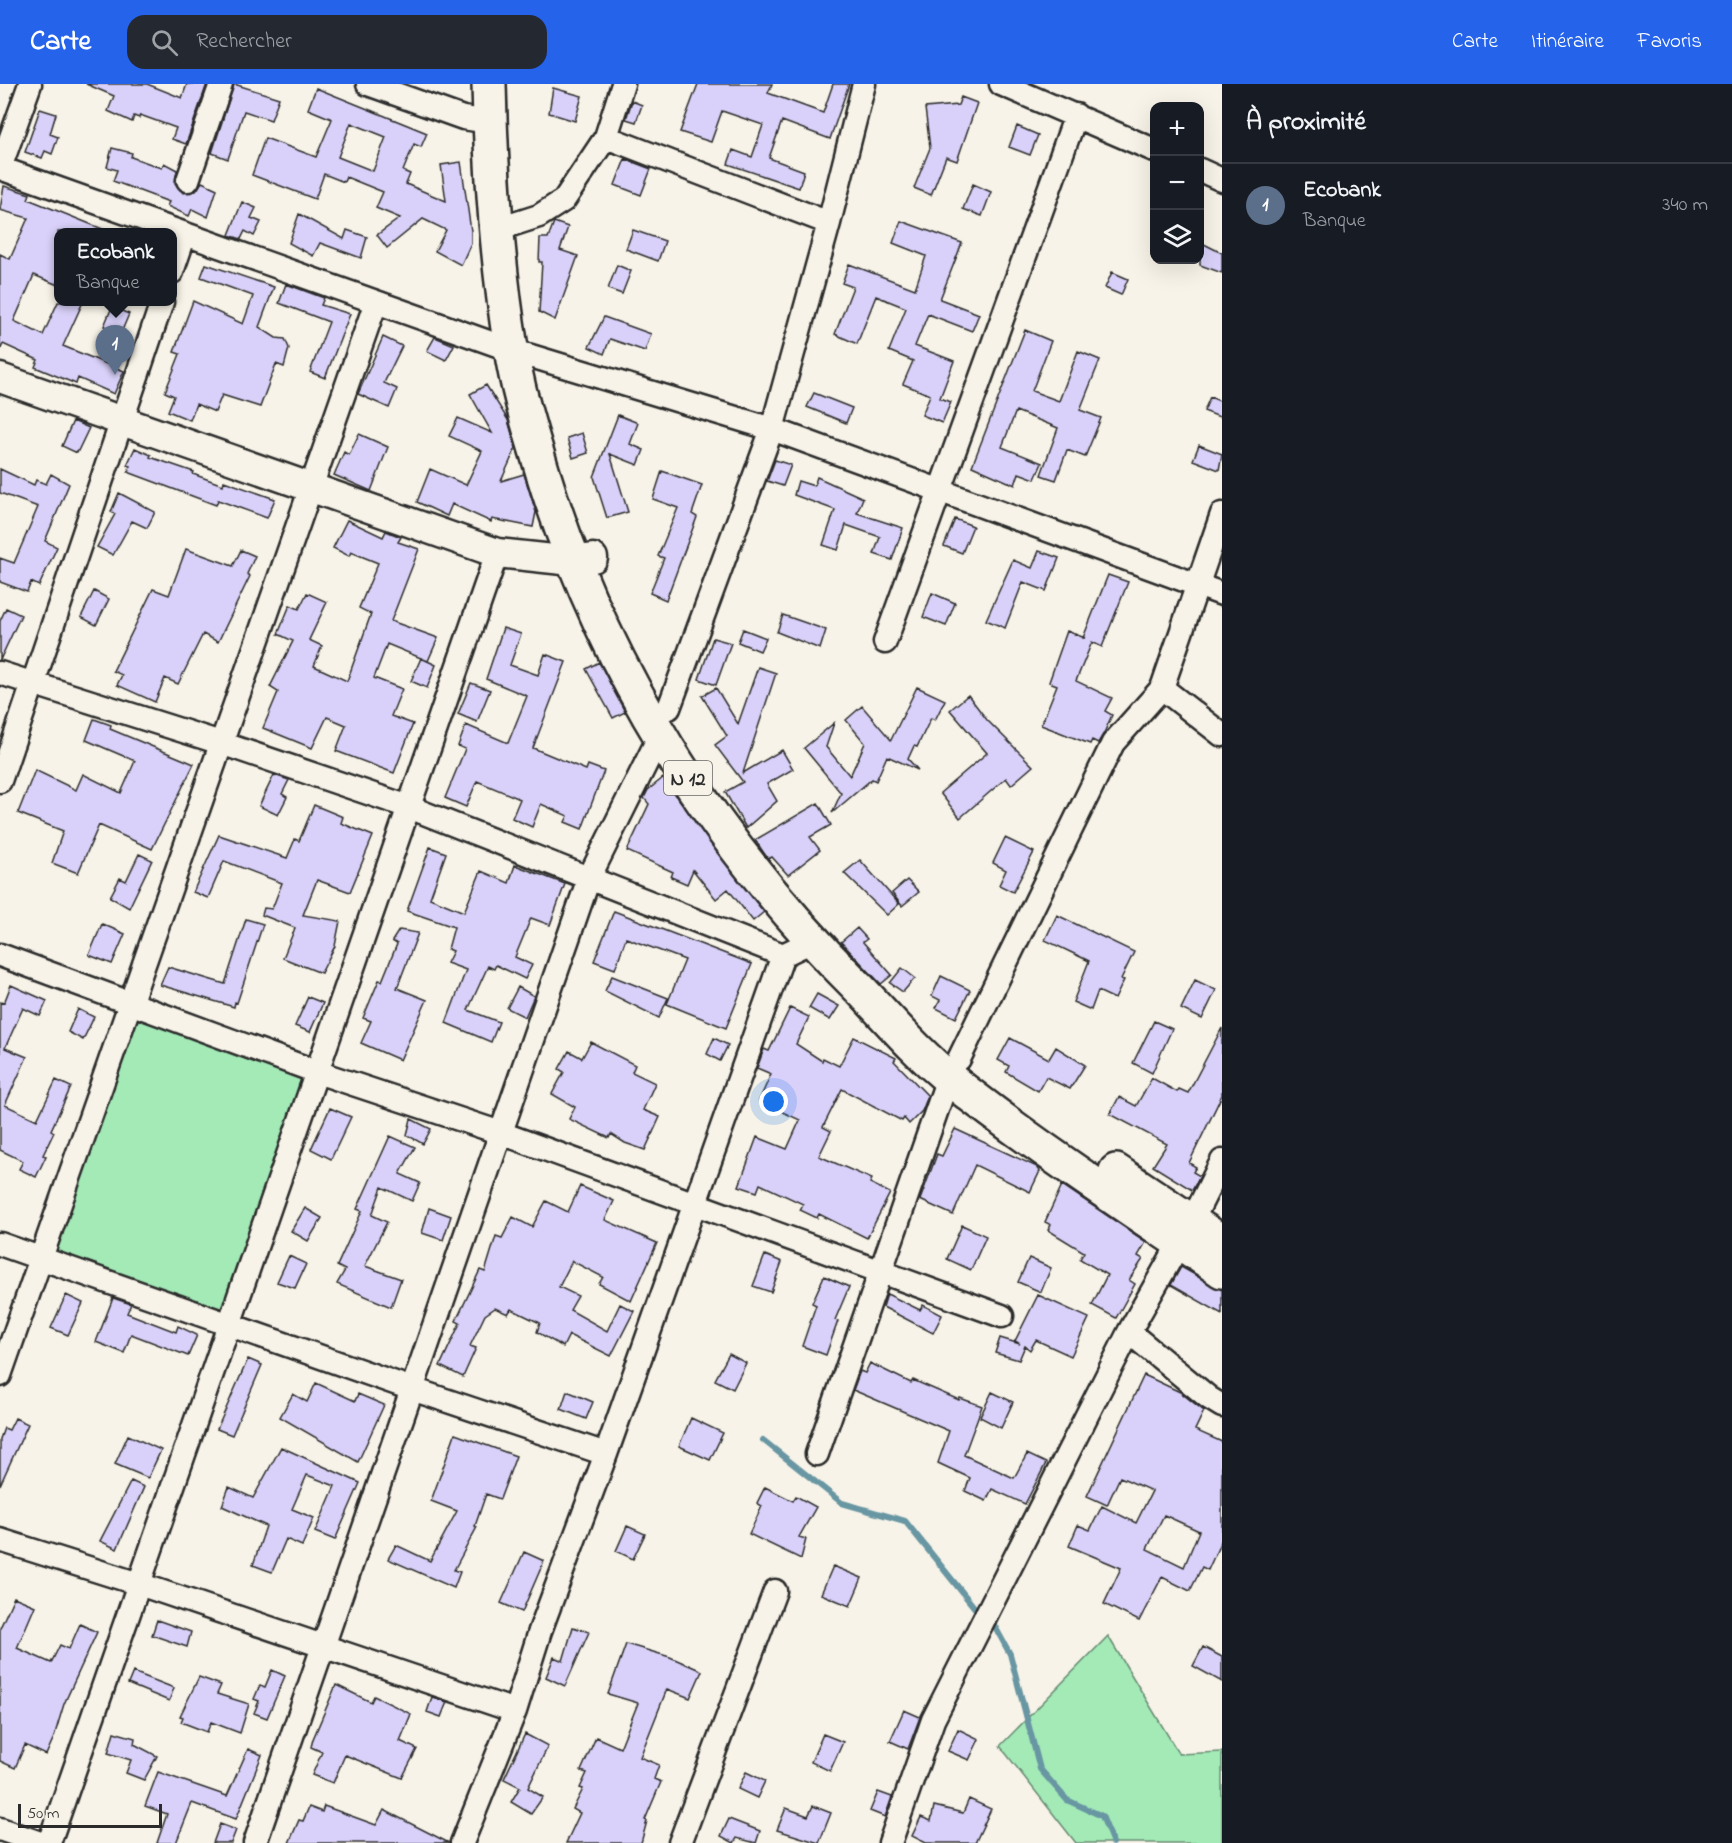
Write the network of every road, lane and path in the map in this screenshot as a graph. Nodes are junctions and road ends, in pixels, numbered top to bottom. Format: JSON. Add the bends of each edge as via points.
{"nodes":[{"id":1,"x":30,"y":84,"type":"edge"},
{"id":2,"x":221,"y":84,"type":"edge"},
{"id":3,"x":368,"y":84,"type":"edge"},
{"id":4,"x":489,"y":84,"type":"edge"},
{"id":5,"x":503,"y":84,"type":"edge"},
{"id":6,"x":623,"y":84,"type":"edge"},
{"id":7,"x":864,"y":84,"type":"edge"},
{"id":8,"x":1001,"y":84,"type":"edge"},
{"id":9,"x":1076,"y":115,"type":"junction"},
{"id":10,"x":490,"y":122,"type":"junction"},
{"id":11,"x":606,"y":137,"type":"junction"},
{"id":12,"x":1150,"y":148,"type":"edge"},
{"id":13,"x":0,"y":168,"type":"edge"},
{"id":14,"x":1204,"y":172,"type":"edge"},
{"id":15,"x":188,"y":180,"type":"dead end"},
{"id":16,"x":1222,"y":180,"type":"edge"},
{"id":17,"x":829,"y":223,"type":"junction"},
{"id":18,"x":508,"y":226,"type":"junction"},
{"id":19,"x":168,"y":228,"type":"edge"},
{"id":20,"x":177,"y":231,"type":"edge"},
{"id":21,"x":185,"y":234,"type":"junction"},
{"id":22,"x":177,"y":257,"type":"edge"},
{"id":23,"x":375,"y":302,"type":"junction"},
{"id":24,"x":161,"y":306,"type":"edge"},
{"id":25,"x":519,"y":352,"type":"junction"},
{"id":26,"x":0,"y":378,"type":"edge"},
{"id":27,"x":122,"y":421,"type":"junction"},
{"id":28,"x":772,"y":429,"type":"junction"},
{"id":29,"x":310,"y":487,"type":"junction"},
{"id":30,"x":938,"y":489,"type":"junction"},
{"id":31,"x":1222,"y":514,"type":"edge"},
{"id":32,"x":497,"y":553,"type":"junction"},
{"id":33,"x":583,"y":559,"type":"junction"},
{"id":34,"x":1196,"y":585,"type":"junction"},
{"id":35,"x":1222,"y":594,"type":"edge"},
{"id":36,"x":885,"y":642,"type":"dead end"},
{"id":37,"x":0,"y":673,"type":"edge"},
{"id":38,"x":33,"y":684,"type":"junction"},
{"id":39,"x":1162,"y":688,"type":"junction"},
{"id":40,"x":665,"y":721,"type":"junction"},
{"id":41,"x":1222,"y":735,"type":"edge"},
{"id":42,"x":221,"y":742,"type":"junction"},
{"id":43,"x":0,"y":781,"type":"edge"},
{"id":44,"x":409,"y":807,"type":"junction"},
{"id":45,"x":589,"y":878,"type":"junction"},
{"id":46,"x":797,"y":948,"type":"junction"},
{"id":47,"x":0,"y":955,"type":"edge"},
{"id":48,"x":130,"y":1004,"type":"junction"},
{"id":49,"x":954,"y":1069,"type":"junction"},
{"id":50,"x":317,"y":1072,"type":"junction"},
{"id":51,"x":501,"y":1133,"type":"junction"},
{"id":52,"x":1222,"y":1161,"type":"edge"},
{"id":53,"x":694,"y":1205,"type":"junction"},
{"id":54,"x":1185,"y":1231,"type":"junction"},
{"id":55,"x":1222,"y":1242,"type":"edge"},
{"id":56,"x":0,"y":1244,"type":"edge"},
{"id":57,"x":40,"y":1259,"type":"junction"},
{"id":58,"x":1222,"y":1271,"type":"edge"},
{"id":59,"x":882,"y":1273,"type":"junction"},
{"id":60,"x":1002,"y":1316,"type":"dead end"},
{"id":61,"x":229,"y":1325,"type":"junction"},
{"id":62,"x":1129,"y":1332,"type":"junction"},
{"id":63,"x":0,"y":1375,"type":"edge"},
{"id":64,"x":412,"y":1389,"type":"junction"},
{"id":65,"x":1222,"y":1406,"type":"edge"},
{"id":66,"x":606,"y":1454,"type":"junction"},
{"id":67,"x":817,"y":1454,"type":"dead end"},
{"id":68,"x":0,"y":1540,"type":"edge"},
{"id":69,"x":139,"y":1584,"type":"junction"},
{"id":70,"x":775,"y":1591,"type":"dead end"},
{"id":71,"x":323,"y":1646,"type":"junction"},
{"id":72,"x":515,"y":1711,"type":"junction"},
{"id":73,"x":0,"y":1829,"type":"edge"},
{"id":74,"x":40,"y":1843,"type":"edge"},
{"id":75,"x":49,"y":1843,"type":"edge"},
{"id":76,"x":255,"y":1843,"type":"edge"},
{"id":77,"x":462,"y":1843,"type":"edge"},
{"id":78,"x":680,"y":1843,"type":"edge"},
{"id":79,"x":890,"y":1843,"type":"edge"}],
"edges":[{"from":1,"to":13,"type":"street"},
{"from":2,"to":15,"type":"street"},
{"from":3,"to":10,"type":"street","via":[[462,118]]},
{"from":4,"to":10,"type":"main road","number":"N 12"},
{"from":5,"to":18,"type":"main road","number":"N 12"},
{"from":6,"to":11,"type":"street"},
{"from":7,"to":17,"type":"street"},
{"from":8,"to":9,"type":"street"},
{"from":9,"to":12,"type":"street"},
{"from":9,"to":30,"type":"street"},
{"from":10,"to":25,"type":"main road","number":"N 12","via":[[496,229]]},
{"from":11,"to":17,"type":"street"},
{"from":11,"to":18,"type":"street","via":[[564,201],[539,216]]},
{"from":13,"to":19,"type":"street"},
{"from":14,"to":16,"type":"street"},
{"from":17,"to":28,"type":"street"},
{"from":18,"to":25,"type":"main road","number":"N 12"},
{"from":20,"to":21,"type":"street"},
{"from":21,"to":22,"type":"street"},
{"from":21,"to":23,"type":"street"},
{"from":23,"to":25,"type":"street"},
{"from":23,"to":29,"type":"street"},
{"from":24,"to":27,"type":"street"},
{"from":25,"to":28,"type":"street"},
{"from":25,"to":33,"type":"main road","number":"N 12","via":[[550,438]]},
{"from":26,"to":27,"type":"street"},
{"from":27,"to":29,"type":"street"},
{"from":27,"to":38,"type":"street"},
{"from":28,"to":30,"type":"street"},
{"from":28,"to":40,"type":"street"},
{"from":29,"to":32,"type":"street"},
{"from":29,"to":42,"type":"street"},
{"from":30,"to":34,"type":"street"},
{"from":30,"to":36,"type":"street"},
{"from":31,"to":34,"type":"street"},
{"from":32,"to":33,"type":"street"},
{"from":32,"to":44,"type":"street"},
{"from":33,"to":40,"type":"main road","number":"N 12","via":[[640,657]]},
{"from":34,"to":35,"type":"street"},
{"from":34,"to":39,"type":"street"},
{"from":37,"to":38,"type":"street"},
{"from":38,"to":42,"type":"street"},
{"from":38,"to":43,"type":"street"},
{"from":39,"to":41,"type":"street"},
{"from":39,"to":49,"type":"street","via":[[1113,743]]},
{"from":40,"to":45,"type":"street"},
{"from":40,"to":46,"type":"main road","number":"N 12","via":[[728,838]]},
{"from":40,"to":49,"type":"main road","number":"N 12","via":[[828,937]]},
{"from":42,"to":44,"type":"street"},
{"from":42,"to":48,"type":"street"},
{"from":44,"to":45,"type":"street"},
{"from":44,"to":50,"type":"street"},
{"from":45,"to":46,"type":"street"},
{"from":45,"to":51,"type":"street"},
{"from":46,"to":49,"type":"main road","number":"N 12"},
{"from":46,"to":53,"type":"street"},
{"from":47,"to":48,"type":"street"},
{"from":48,"to":50,"type":"street"},
{"from":48,"to":57,"type":"street"},
{"from":49,"to":54,"type":"main road","number":"N 12","via":[[1066,1138]]},
{"from":49,"to":59,"type":"street"},
{"from":50,"to":51,"type":"street"},
{"from":50,"to":61,"type":"street"},
{"from":51,"to":53,"type":"street"},
{"from":51,"to":64,"type":"street"},
{"from":52,"to":54,"type":"street"},
{"from":53,"to":59,"type":"street"},
{"from":53,"to":66,"type":"street"},
{"from":54,"to":55,"type":"main road","number":"N 12"},
{"from":54,"to":58,"type":"main road","number":"N 12"},
{"from":54,"to":62,"type":"street"},
{"from":56,"to":57,"type":"street"},
{"from":57,"to":61,"type":"street"},
{"from":57,"to":63,"type":"street"},
{"from":59,"to":60,"type":"street"},
{"from":59,"to":67,"type":"street"},
{"from":61,"to":64,"type":"street"},
{"from":61,"to":69,"type":"street"},
{"from":62,"to":65,"type":"street"},
{"from":62,"to":79,"type":"street","via":[[933,1720]]},
{"from":64,"to":66,"type":"street"},
{"from":64,"to":71,"type":"street"},
{"from":66,"to":72,"type":"street"},
{"from":68,"to":69,"type":"street"},
{"from":69,"to":71,"type":"street"},
{"from":69,"to":75,"type":"street"},
{"from":70,"to":78,"type":"street"},
{"from":71,"to":72,"type":"street"},
{"from":71,"to":76,"type":"street"},
{"from":72,"to":77,"type":"street"},
{"from":73,"to":74,"type":"street"}]}
